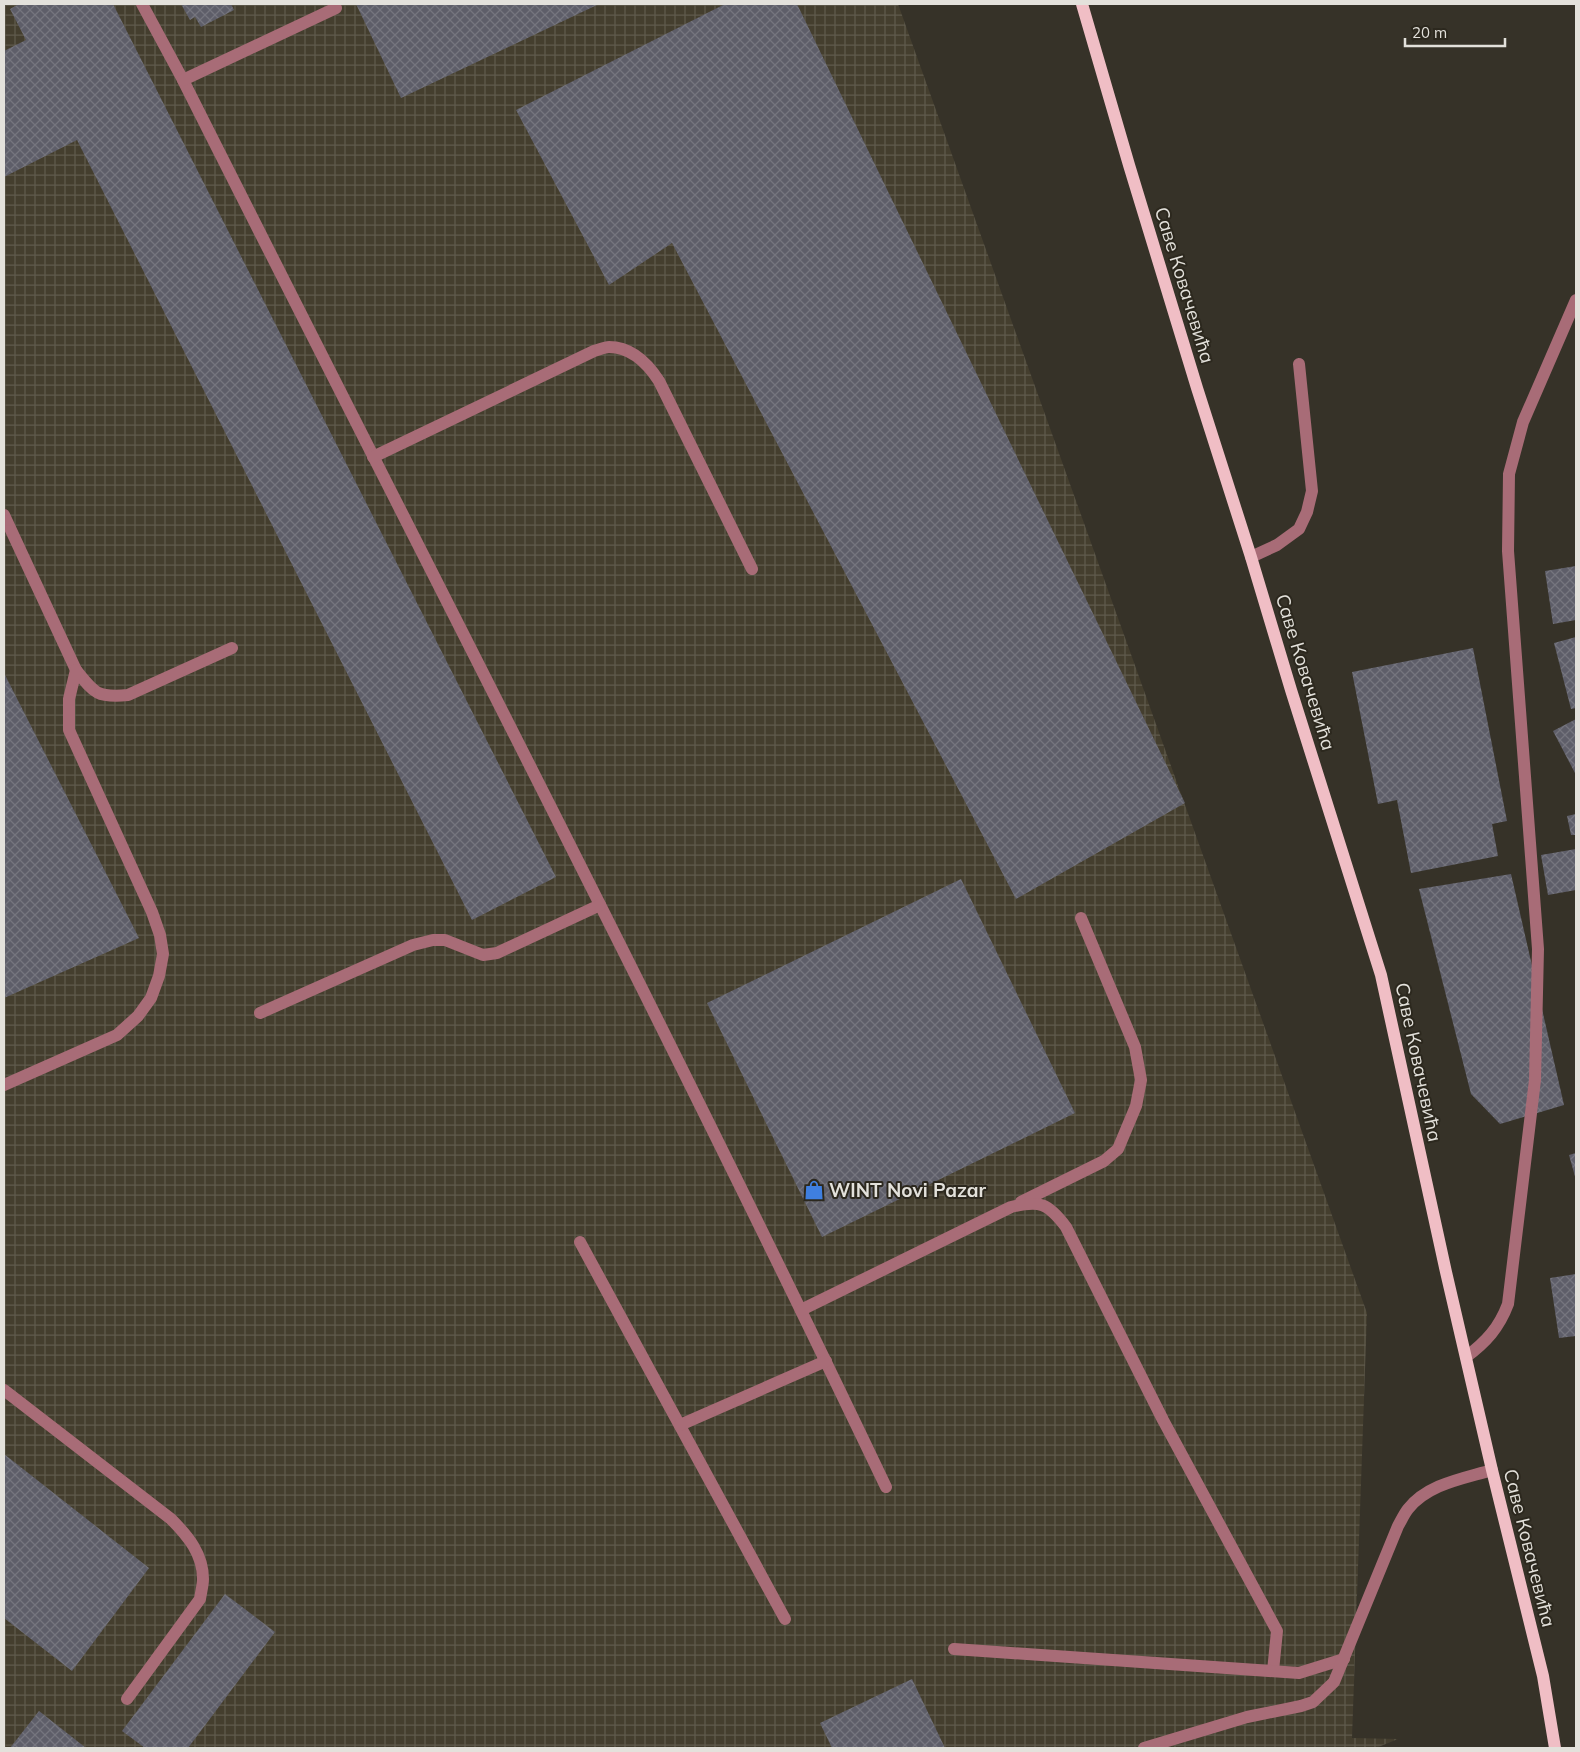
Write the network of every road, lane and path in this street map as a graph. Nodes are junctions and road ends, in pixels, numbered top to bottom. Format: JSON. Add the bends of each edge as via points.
{"nodes":[{"id":1,"x":142,"y":4,"type":"edge"},
{"id":2,"x":1082,"y":4,"type":"edge"},
{"id":3,"x":336,"y":8,"type":"dead end"},
{"id":4,"x":182,"y":80,"type":"junction"},
{"id":5,"x":1576,"y":300,"type":"edge"},
{"id":6,"x":1299,"y":364,"type":"dead end"},
{"id":7,"x":373,"y":457,"type":"junction"},
{"id":8,"x":4,"y":515,"type":"edge"},
{"id":9,"x":1252,"y":557,"type":"junction"},
{"id":10,"x":752,"y":569,"type":"dead end"},
{"id":11,"x":232,"y":648,"type":"dead end"},
{"id":12,"x":76,"y":670,"type":"junction"},
{"id":13,"x":600,"y":905,"type":"junction"},
{"id":14,"x":1082,"y":918,"type":"dead end"},
{"id":15,"x":260,"y":1013,"type":"dead end"},
{"id":16,"x":4,"y":1085,"type":"edge"},
{"id":17,"x":1011,"y":1207,"type":"junction"},
{"id":18,"x":580,"y":1242,"type":"dead end"},
{"id":19,"x":801,"y":1310,"type":"junction"},
{"id":20,"x":1466,"y":1357,"type":"junction"},
{"id":21,"x":826,"y":1361,"type":"junction"},
{"id":22,"x":4,"y":1390,"type":"edge"},
{"id":23,"x":680,"y":1425,"type":"junction"},
{"id":24,"x":1492,"y":1470,"type":"junction"},
{"id":25,"x":886,"y":1487,"type":"dead end"},
{"id":26,"x":785,"y":1619,"type":"dead end"},
{"id":27,"x":954,"y":1649,"type":"dead end"},
{"id":28,"x":1344,"y":1659,"type":"junction"},
{"id":29,"x":1273,"y":1671,"type":"junction"},
{"id":30,"x":127,"y":1699,"type":"dead end"},
{"id":31,"x":1144,"y":1748,"type":"edge"},
{"id":32,"x":1555,"y":1748,"type":"edge"}],
"edges":[{"from":1,"to":4,"type":"street"},
{"from":2,"to":9,"type":"main road","name":"Саве Ковачевића","via":[[1194,378]]},
{"from":3,"to":4,"type":"street"},
{"from":4,"to":7,"type":"street"},
{"from":5,"to":20,"type":"street","via":[[1523,422],[1509,474],[1508,550],[1538,949],[1535,1080],[1508,1304],[1496,1330]]},
{"from":6,"to":9,"type":"street","via":[[1312,491],[1307,512],[1299,529]]},
{"from":7,"to":10,"type":"street","via":[[594,351],[609,347],[624,350],[651,368],[659,381]]},
{"from":7,"to":13,"type":"street"},
{"from":8,"to":12,"type":"street"},
{"from":9,"to":20,"type":"main road","name":"Саве Ковачевића","via":[[1381,975]]},
{"from":11,"to":12,"type":"street","via":[[128,695],[110,697],[92,690]]},
{"from":12,"to":16,"type":"street","via":[[69,699],[69,730],[152,912],[162,944],[159,976],[152,998],[118,1035]]},
{"from":13,"to":15,"type":"street","via":[[497,953],[483,955],[445,940],[414,945]]},
{"from":13,"to":19,"type":"street"},
{"from":14,"to":17,"type":"street","via":[[1135,1047],[1141,1080],[1136,1106],[1118,1149],[1104,1161]]},
{"from":17,"to":19,"type":"street"},
{"from":17,"to":29,"type":"street","via":[[1029,1202],[1042,1205],[1055,1212],[1066,1227],[1163,1420],[1277,1632]]},
{"from":18,"to":23,"type":"street"},
{"from":19,"to":21,"type":"street"},
{"from":20,"to":24,"type":"main road","name":"Саве Ковачевића"},
{"from":21,"to":23,"type":"street"},
{"from":21,"to":25,"type":"street"},
{"from":22,"to":30,"type":"street","via":[[171,1519],[189,1537],[200,1557],[203,1579],[200,1599]]},
{"from":23,"to":26,"type":"street"},
{"from":24,"to":28,"type":"street","via":[[1436,1486],[1408,1510],[1398,1526]]},
{"from":24,"to":32,"type":"main road","name":"Саве Ковачевића","via":[[1542,1676]]},
{"from":27,"to":29,"type":"street"},
{"from":28,"to":29,"type":"street","via":[[1299,1673]]},
{"from":28,"to":31,"type":"street","via":[[1334,1682],[1313,1702],[1247,1717]]}]}
